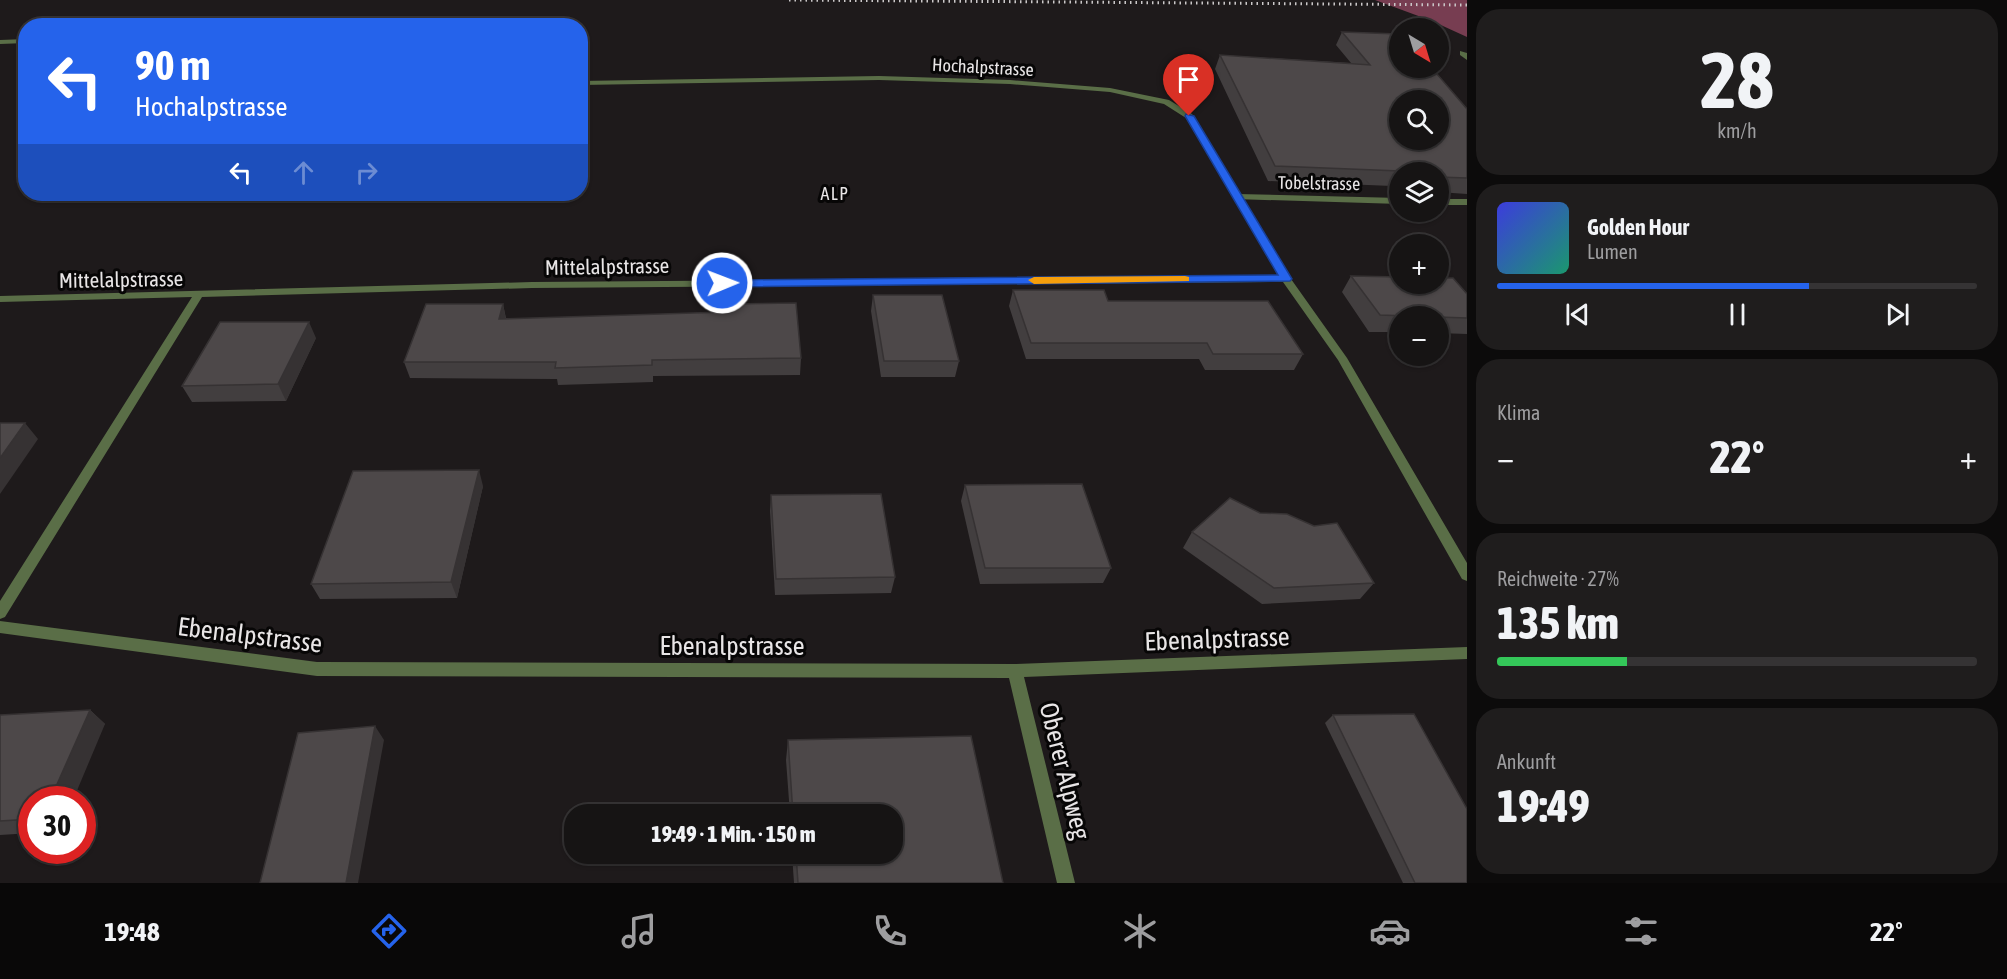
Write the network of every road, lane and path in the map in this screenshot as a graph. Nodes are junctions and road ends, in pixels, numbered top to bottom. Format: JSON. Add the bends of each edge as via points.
{"nodes":[{"id":1,"x":18,"y":41,"type":"edge"},
{"id":2,"x":0,"y":42,"type":"edge"},
{"id":3,"x":588,"y":83,"type":"edge"},
{"id":4,"x":1237,"y":197,"type":"junction"},
{"id":5,"x":1389,"y":201,"type":"edge"},
{"id":6,"x":1449,"y":202,"type":"edge"},
{"id":7,"x":1467,"y":202,"type":"edge"},
{"id":8,"x":1286,"y":279,"type":"junction"},
{"id":9,"x":198,"y":295,"type":"junction"},
{"id":10,"x":0,"y":299,"type":"edge"},
{"id":11,"x":1467,"y":575,"type":"edge"},
{"id":12,"x":0,"y":613,"type":"edge"},
{"id":13,"x":0,"y":627,"type":"edge"},
{"id":14,"x":1467,"y":653,"type":"edge"},
{"id":15,"x":1015,"y":671,"type":"junction"},
{"id":16,"x":1066,"y":883,"type":"edge"}],
"edges":[{"from":1,"to":2,"type":"street"},
{"from":3,"to":4,"type":"street","name":"Hochalpstrasse","via":[[879,78],[1110,90],[1166,102],[1189,116]]},
{"from":4,"to":5,"type":"street","name":"Tobelstrasse"},
{"from":4,"to":8,"type":"street","name":"Hochalpstrasse"},
{"from":6,"to":7,"type":"street"},
{"from":8,"to":9,"type":"street","name":"Mittelalpstrasse","via":[[532,285]]},
{"from":8,"to":11,"type":"street","via":[[1358,384]]},
{"from":9,"to":10,"type":"street","name":"Mittelalpstrasse"},
{"from":9,"to":12,"type":"street"},
{"from":13,"to":15,"type":"street","name":"Ebenalpstrasse","via":[[317,669]]},
{"from":14,"to":15,"type":"street","name":"Ebenalpstrasse"},
{"from":15,"to":16,"type":"street","name":"Oberer Alpweg"}]}
